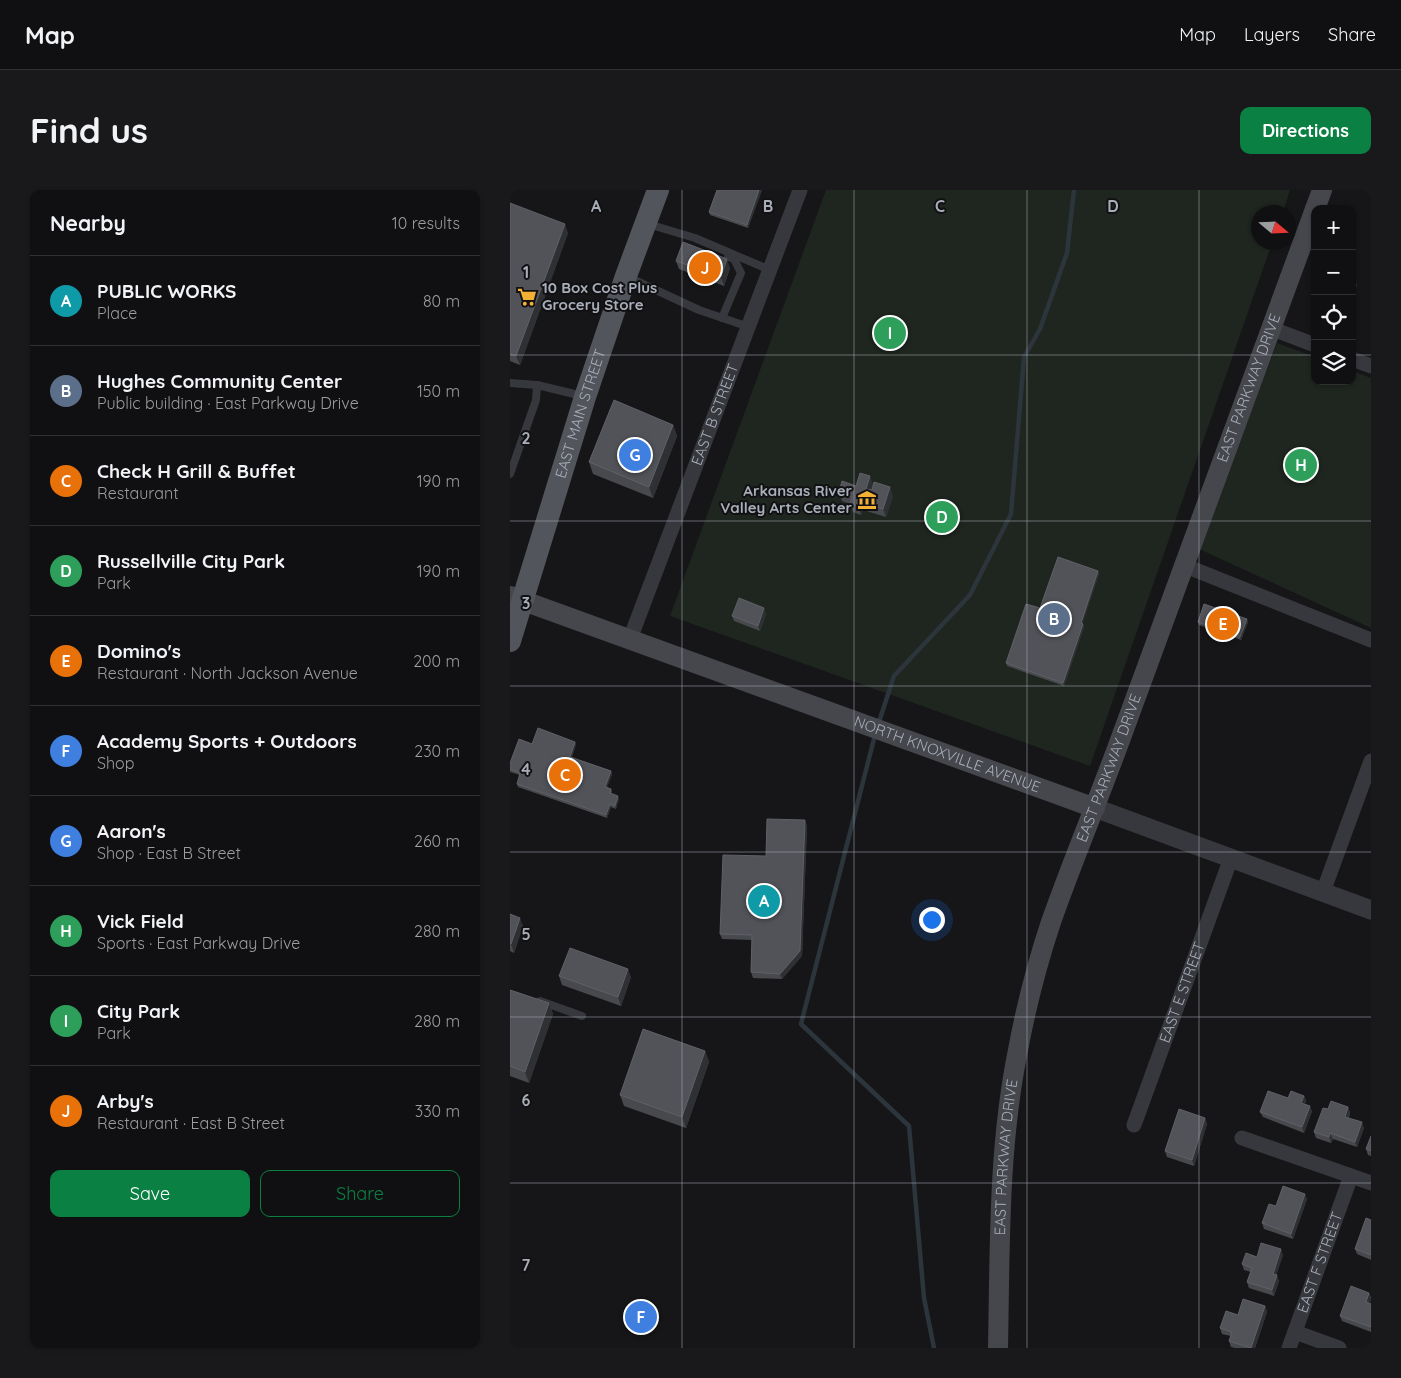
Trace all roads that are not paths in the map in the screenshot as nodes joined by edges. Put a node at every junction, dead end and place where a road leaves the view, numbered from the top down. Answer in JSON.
{"nodes":[{"id":1,"x":658,"y":190,"type":"edge"},
{"id":2,"x":800,"y":190,"type":"edge"},
{"id":3,"x":1322,"y":190,"type":"edge"},
{"id":4,"x":1316,"y":205,"type":"edge"},
{"id":5,"x":1311,"y":220,"type":"edge"},
{"id":6,"x":645,"y":224,"type":"junction"},
{"id":7,"x":690,"y":237,"type":"junction"},
{"id":8,"x":770,"y":270,"type":"junction"},
{"id":9,"x":626,"y":276,"type":"junction"},
{"id":10,"x":722,"y":318,"type":"junction"},
{"id":11,"x":749,"y":327,"type":"junction"},
{"id":12,"x":1270,"y":328,"type":"junction"},
{"id":13,"x":1311,"y":343,"type":"edge"},
{"id":14,"x":1356,"y":360,"type":"edge"},
{"id":15,"x":1371,"y":366,"type":"edge"},
{"id":16,"x":510,"y":383,"type":"edge"},
{"id":17,"x":538,"y":385,"type":"junction"},
{"id":18,"x":585,"y":397,"type":"junction"},
{"id":19,"x":510,"y":474,"type":"edge"},
{"id":20,"x":1183,"y":564,"type":"junction"},
{"id":21,"x":517,"y":599,"type":"edge"},
{"id":22,"x":630,"y":639,"type":"junction"},
{"id":23,"x":1371,"y":640,"type":"edge"},
{"id":24,"x":510,"y":641,"type":"edge"},
{"id":25,"x":1371,"y":761,"type":"edge"},
{"id":26,"x":1096,"y":808,"type":"junction"},
{"id":27,"x":1231,"y":858,"type":"junction"},
{"id":28,"x":1323,"y":892,"type":"junction"},
{"id":29,"x":1371,"y":910,"type":"edge"},
{"id":30,"x":528,"y":997,"type":"edge"},
{"id":31,"x":582,"y":1016,"type":"dead end"},
{"id":32,"x":1134,"y":1125,"type":"dead end"},
{"id":33,"x":1242,"y":1138,"type":"dead end"},
{"id":34,"x":1351,"y":1176,"type":"junction"},
{"id":35,"x":1371,"y":1183,"type":"edge"},
{"id":36,"x":1295,"y":1332,"type":"junction"},
{"id":37,"x":998,"y":1348,"type":"edge"},
{"id":38,"x":1289,"y":1348,"type":"edge"},
{"id":39,"x":1339,"y":1348,"type":"edge"}],
"edges":[{"from":1,"to":6,"type":"main road","name":"EAST MAIN STREET"},
{"from":2,"to":8,"type":"street","name":"EAST B STREET"},
{"from":3,"to":4,"type":"main road","name":"EAST PARKWAY DRIVE"},
{"from":5,"to":12,"type":"main road","name":"EAST PARKWAY DRIVE"},
{"from":6,"to":7,"type":"lane"},
{"from":6,"to":9,"type":"main road","name":"EAST MAIN STREET"},
{"from":7,"to":8,"type":"lane"},
{"from":7,"to":10,"type":"lane"},
{"from":8,"to":11,"type":"street","name":"EAST B STREET"},
{"from":9,"to":10,"type":"lane"},
{"from":9,"to":18,"type":"main road","name":"EAST MAIN STREET"},
{"from":10,"to":11,"type":"lane"},
{"from":11,"to":22,"type":"street","name":"EAST B STREET"},
{"from":12,"to":13,"type":"street"},
{"from":12,"to":20,"type":"main road","name":"EAST PARKWAY DRIVE"},
{"from":14,"to":15,"type":"street"},
{"from":16,"to":17,"type":"lane"},
{"from":17,"to":18,"type":"lane"},
{"from":17,"to":19,"type":"lane"},
{"from":18,"to":21,"type":"main road","name":"EAST MAIN STREET"},
{"from":20,"to":23,"type":"street"},
{"from":20,"to":26,"type":"main road","name":"EAST PARKWAY DRIVE"},
{"from":21,"to":22,"type":"main road","name":"NORTH KNOXVILLE AVENUE"},
{"from":21,"to":24,"type":"main road","name":"EAST MAIN STREET"},
{"from":22,"to":26,"type":"main road","name":"NORTH KNOXVILLE AVENUE"},
{"from":25,"to":28,"type":"street"},
{"from":26,"to":27,"type":"street","name":"NORTH KNOXVILLE AVENUE"},
{"from":26,"to":37,"type":"main road","name":"EAST PARKWAY DRIVE"},
{"from":27,"to":28,"type":"street","name":"NORTH KNOXVILLE AVENUE"},
{"from":27,"to":32,"type":"street","name":"EAST E STREET"},
{"from":28,"to":29,"type":"street","name":"NORTH KNOXVILLE AVENUE"},
{"from":30,"to":31,"type":"lane"},
{"from":33,"to":34,"type":"street"},
{"from":34,"to":35,"type":"street"},
{"from":34,"to":36,"type":"street","name":"EAST F STREET"},
{"from":36,"to":38,"type":"street","name":"EAST F STREET"},
{"from":36,"to":39,"type":"street"}]}
